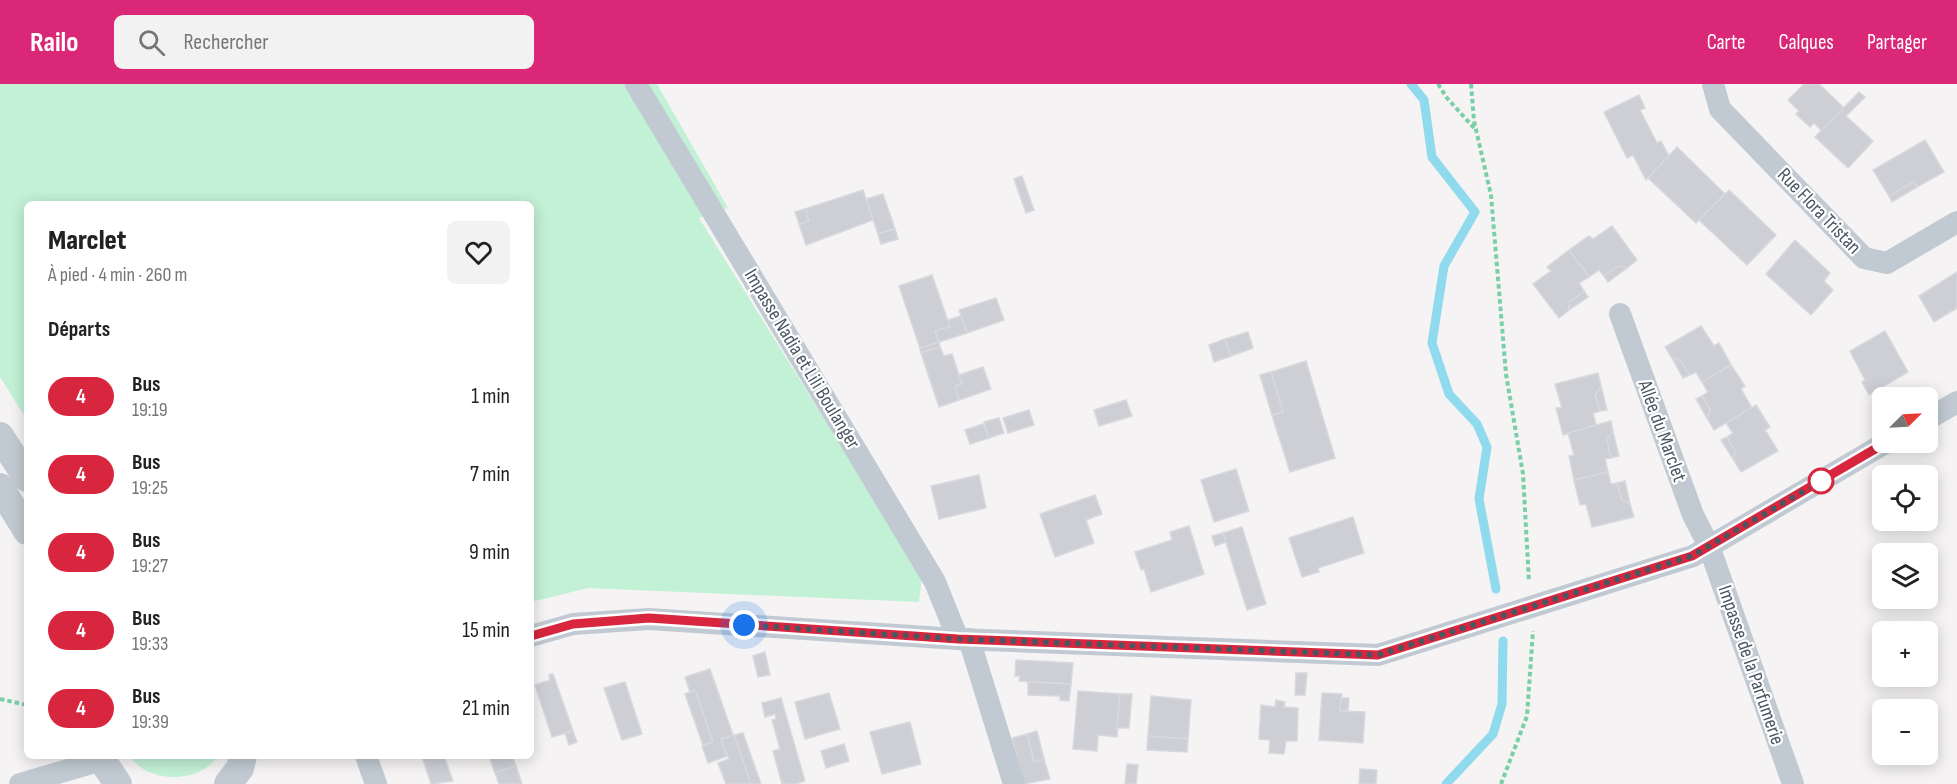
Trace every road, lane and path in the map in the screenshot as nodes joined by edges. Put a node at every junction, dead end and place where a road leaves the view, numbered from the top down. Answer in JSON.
{"nodes":[{"id":1,"x":636,"y":84,"type":"edge"},
{"id":2,"x":1438,"y":84,"type":"edge"},
{"id":3,"x":1472,"y":84,"type":"edge"},
{"id":4,"x":1713,"y":84,"type":"edge"},
{"id":5,"x":1476,"y":130,"type":"junction"},
{"id":6,"x":1957,"y":222,"type":"edge"},
{"id":7,"x":1620,"y":314,"type":"dead end"},
{"id":8,"x":1957,"y":402,"type":"edge"},
{"id":9,"x":1938,"y":413,"type":"edge"},
{"id":10,"x":0,"y":436,"type":"edge"},
{"id":11,"x":1872,"y":451,"type":"edge"},
{"id":12,"x":24,"y":473,"type":"edge"},
{"id":13,"x":0,"y":487,"type":"edge"},
{"id":14,"x":24,"y":526,"type":"edge"},
{"id":15,"x":1709,"y":546,"type":"junction"},
{"id":16,"x":1531,"y":607,"type":"junction"},
{"id":17,"x":534,"y":635,"type":"edge"},
{"id":18,"x":964,"y":639,"type":"junction"},
{"id":19,"x":0,"y":699,"type":"edge"},
{"id":20,"x":24,"y":704,"type":"edge"},
{"id":21,"x":99,"y":759,"type":"edge"},
{"id":22,"x":103,"y":759,"type":"edge"},
{"id":23,"x":367,"y":759,"type":"edge"},
{"id":24,"x":20,"y":784,"type":"edge"},
{"id":25,"x":118,"y":784,"type":"edge"},
{"id":26,"x":376,"y":784,"type":"edge"},
{"id":27,"x":1014,"y":784,"type":"edge"},
{"id":28,"x":1501,"y":784,"type":"edge"},
{"id":29,"x":1793,"y":784,"type":"edge"}],
"edges":[{"from":1,"to":18,"type":"street","name":"Impasse Nadia et Lili Boulanger"},
{"from":2,"to":5,"type":"path"},
{"from":3,"to":5,"type":"path"},
{"from":4,"to":6,"type":"street","name":"Rue Flora Tristan"},
{"from":5,"to":16,"type":"path"},
{"from":7,"to":15,"type":"street","name":"Allée du Marclet"},
{"from":8,"to":9,"type":"street"},
{"from":10,"to":12,"type":"street"},
{"from":11,"to":15,"type":"street"},
{"from":13,"to":14,"type":"street"},
{"from":15,"to":16,"type":"street"},
{"from":15,"to":29,"type":"street","name":"Impasse de la Parfumerie"},
{"from":16,"to":18,"type":"street"},
{"from":16,"to":28,"type":"path"},
{"from":17,"to":18,"type":"street"},
{"from":18,"to":27,"type":"street","name":"Impasse Nadia et Lili Boulanger"},
{"from":19,"to":20,"type":"path"},
{"from":21,"to":24,"type":"street"},
{"from":22,"to":25,"type":"street"},
{"from":23,"to":26,"type":"street"}]}
